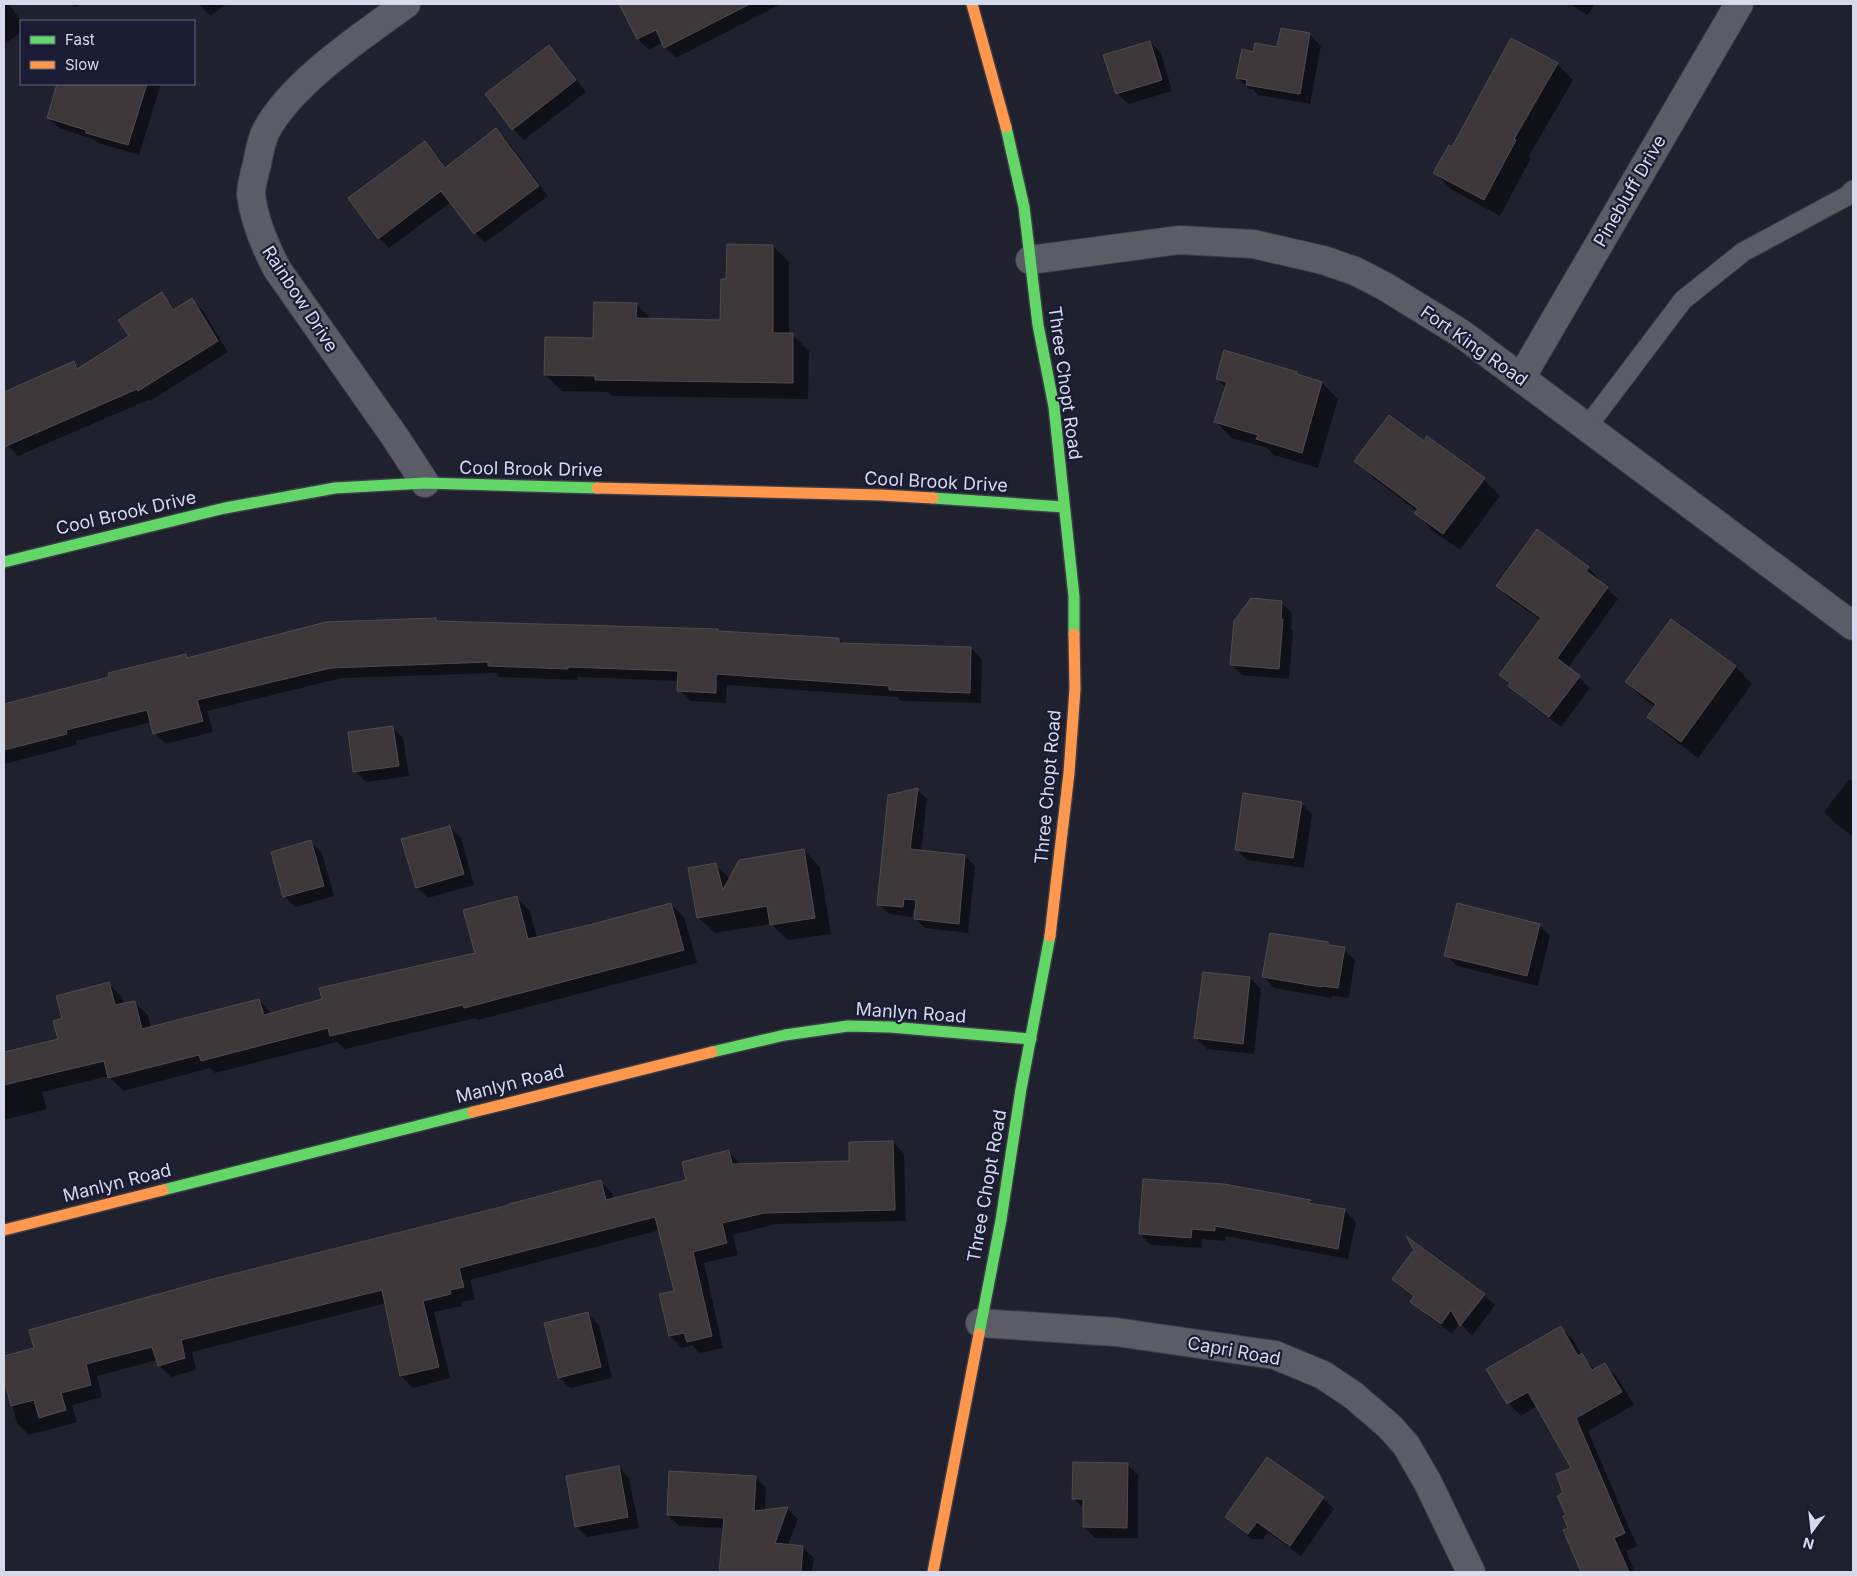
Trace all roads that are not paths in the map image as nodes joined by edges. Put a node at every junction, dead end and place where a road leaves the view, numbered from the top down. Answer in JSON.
{"nodes":[{"id":1,"x":406,"y":4,"type":"edge"},
{"id":2,"x":972,"y":4,"type":"edge"},
{"id":3,"x":1739,"y":4,"type":"edge"},
{"id":4,"x":1851,"y":196,"type":"edge"},
{"id":5,"x":1030,"y":260,"type":"junction"},
{"id":6,"x":1521,"y":378,"type":"junction"},
{"id":7,"x":1587,"y":427,"type":"junction"},
{"id":8,"x":425,"y":483,"type":"junction"},
{"id":9,"x":1064,"y":507,"type":"junction"},
{"id":10,"x":4,"y":562,"type":"edge"},
{"id":11,"x":1853,"y":624,"type":"edge"},
{"id":12,"x":1031,"y":1039,"type":"junction"},
{"id":13,"x":4,"y":1230,"type":"edge"},
{"id":14,"x":980,"y":1324,"type":"junction"},
{"id":15,"x":933,"y":1572,"type":"edge"},
{"id":16,"x":1471,"y":1572,"type":"edge"}],
"edges":[{"from":1,"to":8,"type":"street","name":"Rainbow Drive"},
{"from":2,"to":5,"type":"street","name":"Three Chopt Road"},
{"from":3,"to":6,"type":"street","name":"Pinebluff Drive"},
{"from":4,"to":7,"type":"lane"},
{"from":5,"to":6,"type":"street","name":"Fort King Road"},
{"from":5,"to":9,"type":"street","name":"Three Chopt Road"},
{"from":6,"to":7,"type":"street","name":"Fort King Road"},
{"from":7,"to":11,"type":"street","name":"Fort King Road"},
{"from":8,"to":9,"type":"street","name":"Cool Brook Drive"},
{"from":8,"to":10,"type":"street","name":"Cool Brook Drive"},
{"from":9,"to":12,"type":"street","name":"Three Chopt Road"},
{"from":12,"to":13,"type":"street","name":"Manlyn Road"},
{"from":12,"to":14,"type":"street","name":"Three Chopt Road"},
{"from":14,"to":15,"type":"street","name":"Three Chopt Road"},
{"from":14,"to":16,"type":"street","name":"Capri Road"}]}
